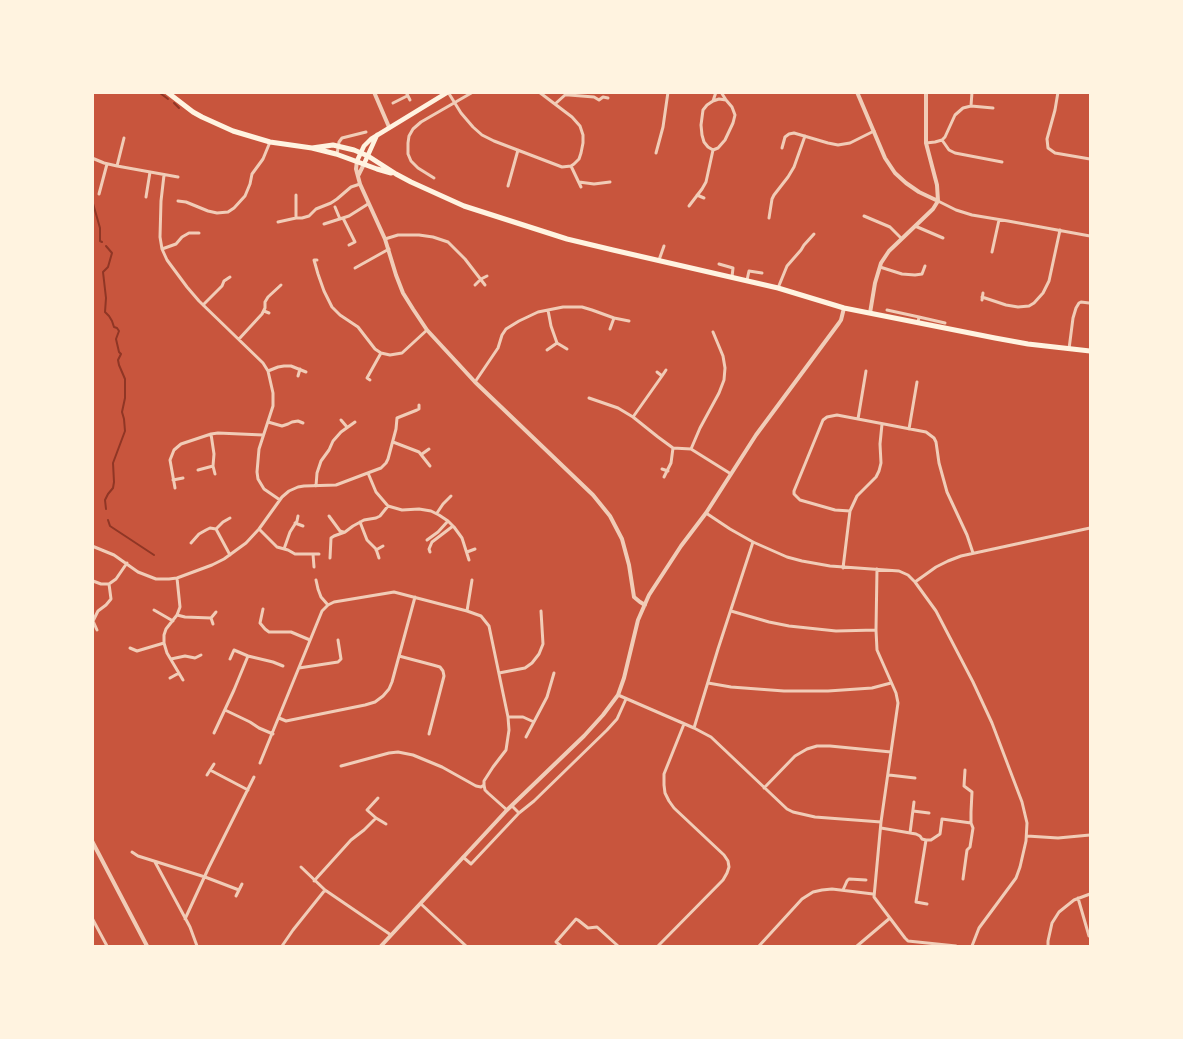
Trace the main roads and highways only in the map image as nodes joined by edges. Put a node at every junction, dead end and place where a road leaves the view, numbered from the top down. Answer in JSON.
{"nodes":[{"id":1,"x":168,"y":92,"type":"edge"},
{"id":2,"x":448,"y":92,"type":"edge"},
{"id":3,"x":378,"y":135,"type":"junction"},
{"id":4,"x":312,"y":148,"type":"junction"},
{"id":5,"x":361,"y":153,"type":"junction"},
{"id":6,"x":368,"y":156,"type":"junction"},
{"id":7,"x":357,"y":161,"type":"junction"},
{"id":8,"x":364,"y":164,"type":"junction"},
{"id":9,"x":396,"y":174,"type":"junction"},
{"id":10,"x":1090,"y":351,"type":"edge"}],
"edges":[{"from":1,"to":4,"type":"main road"},
{"from":2,"to":3,"type":"main road"},
{"from":3,"to":5,"type":"main road"},
{"from":3,"to":6,"type":"main road"},
{"from":4,"to":5,"type":"main road"},
{"from":4,"to":7,"type":"main road"},
{"from":5,"to":6,"type":"main road"},
{"from":5,"to":7,"type":"main road"},
{"from":6,"to":8,"type":"main road"},
{"from":6,"to":9,"type":"main road"},
{"from":7,"to":8,"type":"main road"},
{"from":8,"to":9,"type":"main road"},
{"from":9,"to":10,"type":"main road"}]}
